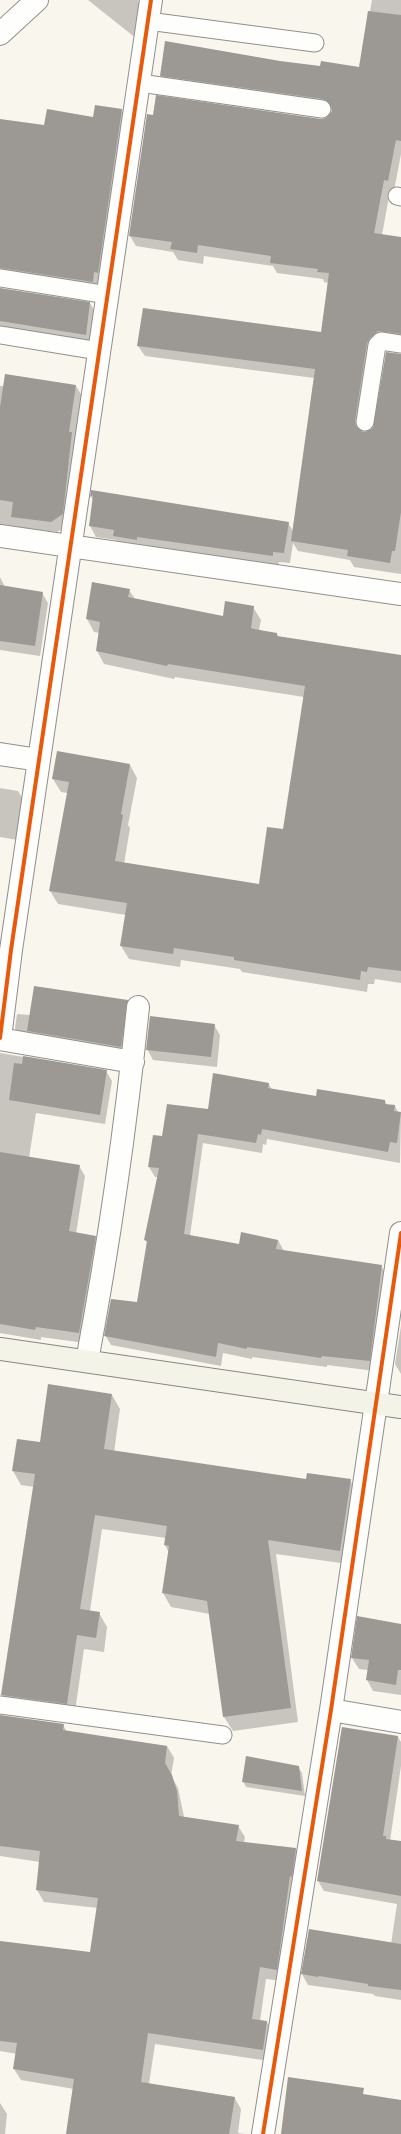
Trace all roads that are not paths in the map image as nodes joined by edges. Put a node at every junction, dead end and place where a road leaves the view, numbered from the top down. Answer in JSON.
{"nodes":[{"id":1,"x":37,"y":0,"type":"edge"},
{"id":2,"x":149,"y":10,"type":"edge"},
{"id":3,"x":0,"y":34,"type":"edge"},
{"id":4,"x":315,"y":43,"type":"dead end"},
{"id":5,"x":140,"y":83,"type":"junction"},
{"id":6,"x":322,"y":109,"type":"dead end"},
{"id":7,"x":0,"y":278,"type":"edge"},
{"id":8,"x":108,"y":295,"type":"junction"},
{"id":9,"x":0,"y":335,"type":"edge"},
{"id":10,"x":401,"y":344,"type":"edge"},
{"id":11,"x":99,"y":351,"type":"junction"},
{"id":12,"x":365,"y":422,"type":"dead end"},
{"id":13,"x":0,"y":536,"type":"edge"},
{"id":14,"x":72,"y":547,"type":"junction"},
{"id":15,"x":401,"y":594,"type":"edge"},
{"id":16,"x":0,"y":754,"type":"edge"},
{"id":17,"x":39,"y":760,"type":"junction"},
{"id":18,"x":6,"y":949,"type":"edge"},
{"id":19,"x":138,"y":1007,"type":"dead end"},
{"id":20,"x":0,"y":1038,"type":"edge"},
{"id":21,"x":133,"y":1062,"type":"junction"},
{"id":22,"x":401,"y":1233,"type":"edge"},
{"id":23,"x":0,"y":1349,"type":"edge"},
{"id":24,"x":87,"y":1361,"type":"junction"},
{"id":25,"x":376,"y":1403,"type":"junction"},
{"id":26,"x":401,"y":1407,"type":"edge"},
{"id":27,"x":0,"y":1705,"type":"edge"},
{"id":28,"x":331,"y":1710,"type":"junction"},
{"id":29,"x":401,"y":1722,"type":"edge"},
{"id":30,"x":223,"y":1735,"type":"dead end"},
{"id":31,"x":263,"y":2134,"type":"edge"}],
"edges":[{"from":1,"to":3,"type":"street"},
{"from":2,"to":4,"type":"lane"},
{"from":2,"to":5,"type":"street"},
{"from":5,"to":6,"type":"lane"},
{"from":5,"to":8,"type":"street"},
{"from":7,"to":8,"type":"lane"},
{"from":8,"to":11,"type":"street"},
{"from":9,"to":11,"type":"lane"},
{"from":10,"to":12,"type":"lane"},
{"from":11,"to":14,"type":"street"},
{"from":13,"to":14,"type":"street"},
{"from":14,"to":15,"type":"street"},
{"from":14,"to":17,"type":"street"},
{"from":16,"to":17,"type":"street"},
{"from":17,"to":18,"type":"street"},
{"from":18,"to":20,"type":"street"},
{"from":19,"to":21,"type":"street"},
{"from":20,"to":21,"type":"street"},
{"from":21,"to":24,"type":"street"},
{"from":22,"to":25,"type":"street"},
{"from":23,"to":24,"type":"street"},
{"from":24,"to":25,"type":"street"},
{"from":25,"to":26,"type":"street"},
{"from":25,"to":28,"type":"street"},
{"from":27,"to":30,"type":"lane"},
{"from":28,"to":29,"type":"street"},
{"from":28,"to":31,"type":"street"}]}
